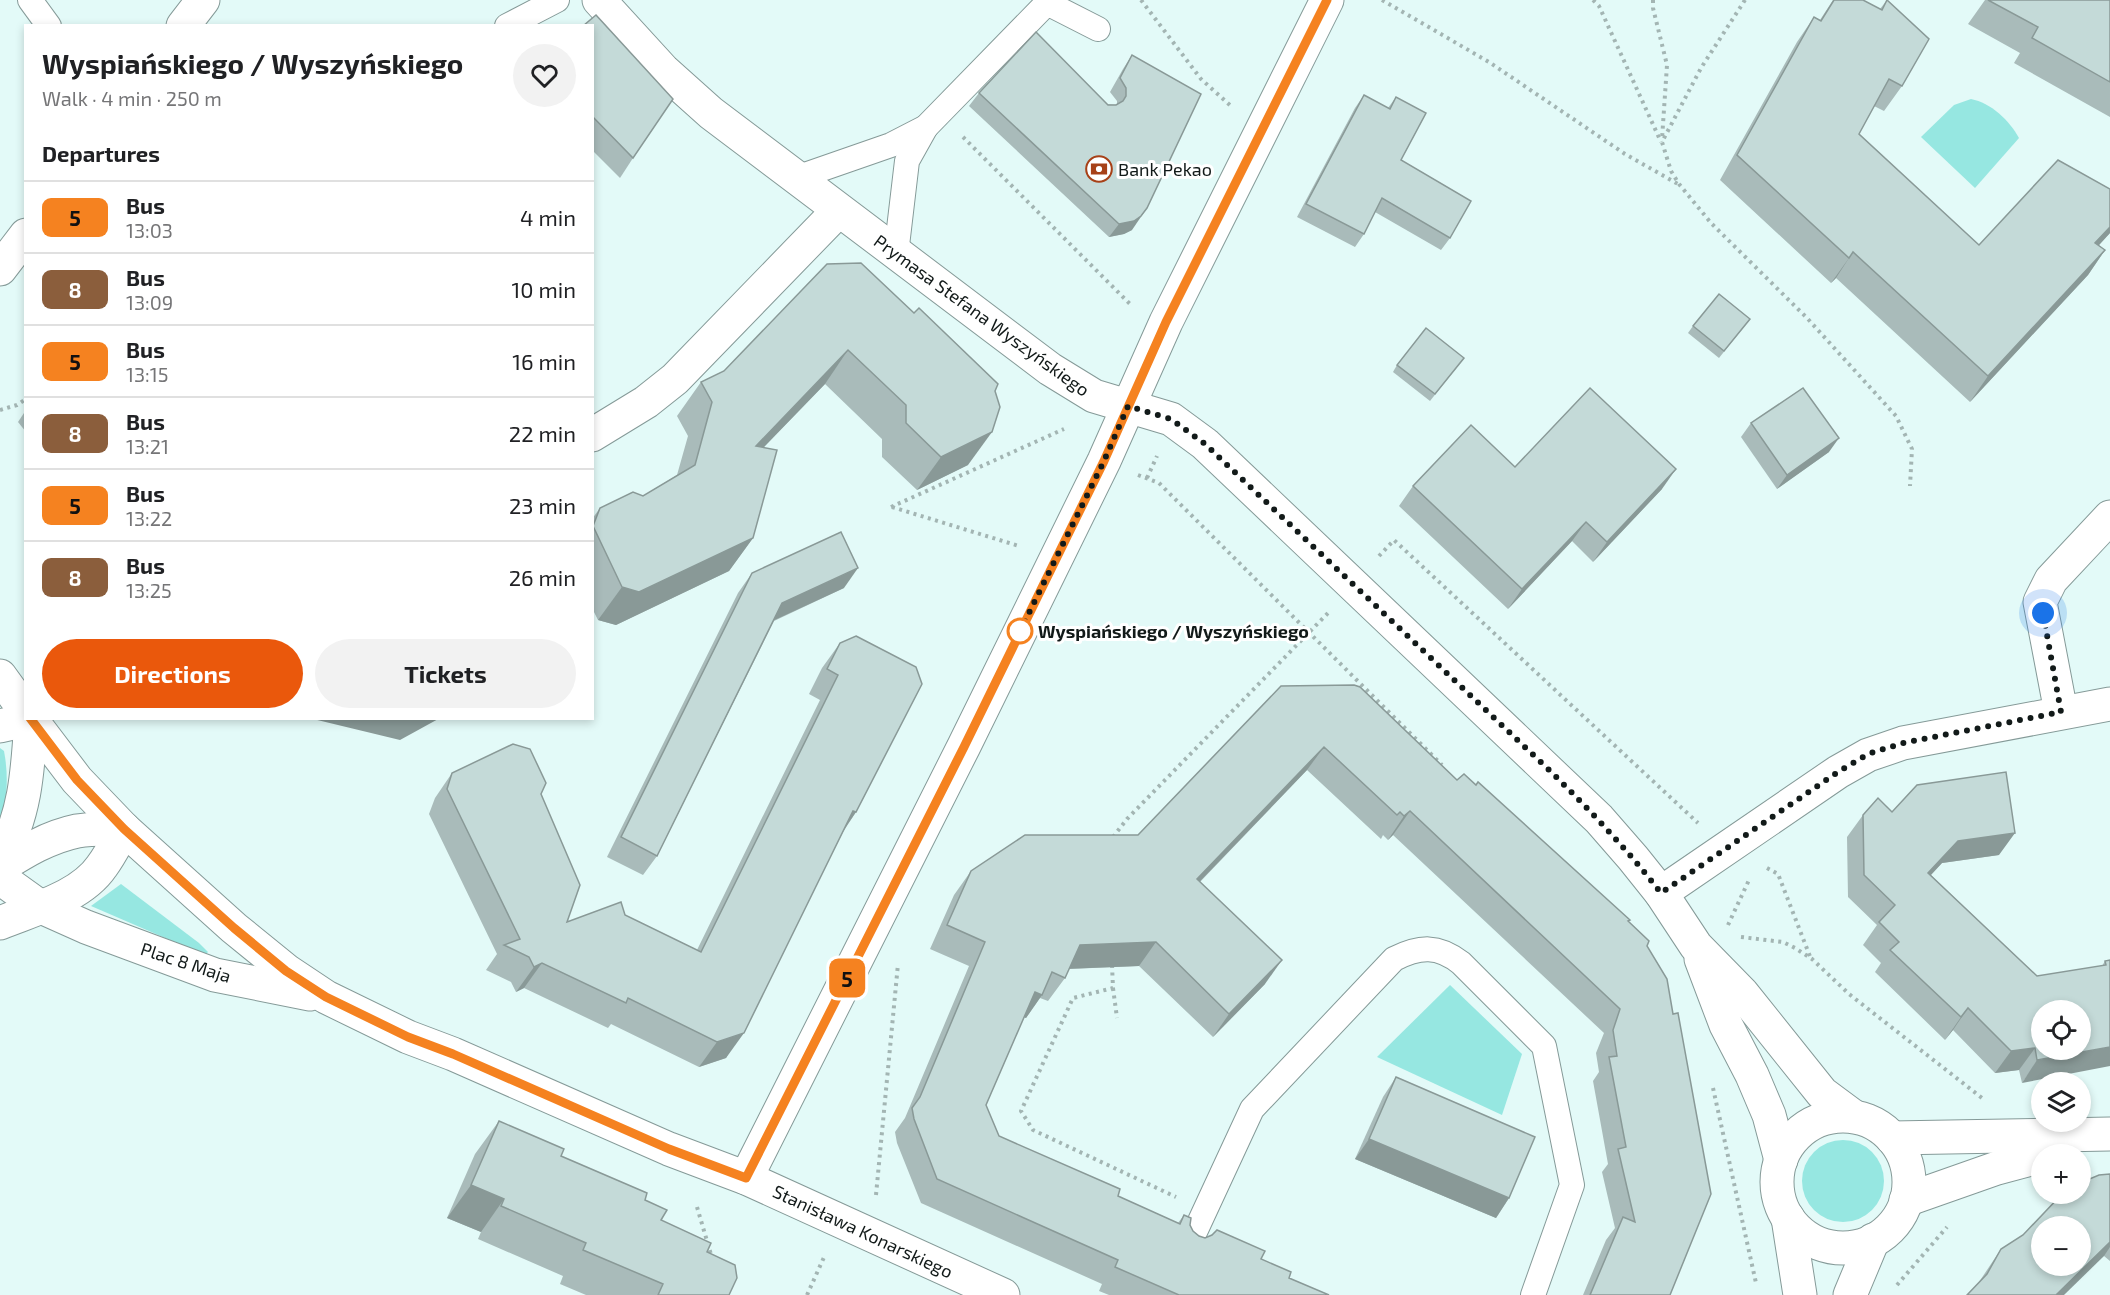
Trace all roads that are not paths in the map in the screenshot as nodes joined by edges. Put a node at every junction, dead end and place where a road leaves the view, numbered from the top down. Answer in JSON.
{"nodes":[{"id":1,"x":30,"y":0,"type":"edge"},
{"id":2,"x":203,"y":0,"type":"edge"},
{"id":3,"x":556,"y":0,"type":"edge"},
{"id":4,"x":599,"y":0,"type":"edge"},
{"id":5,"x":1327,"y":0,"type":"edge"},
{"id":6,"x":48,"y":24,"type":"edge"},
{"id":7,"x":185,"y":24,"type":"edge"},
{"id":8,"x":511,"y":24,"type":"edge"},
{"id":9,"x":1098,"y":29,"type":"dead end"},
{"id":10,"x":933,"y":120,"type":"junction"},
{"id":11,"x":796,"y":178,"type":"junction"},
{"id":12,"x":838,"y":211,"type":"junction"},
{"id":13,"x":24,"y":238,"type":"edge"},
{"id":14,"x":896,"y":254,"type":"junction"},
{"id":15,"x":0,"y":269,"type":"edge"},
{"id":16,"x":1128,"y":406,"type":"junction"},
{"id":17,"x":594,"y":434,"type":"edge"},
{"id":18,"x":2110,"y":517,"type":"edge"},
{"id":19,"x":0,"y":676,"type":"edge"},
{"id":20,"x":2110,"y":704,"type":"edge"},
{"id":21,"x":24,"y":709,"type":"edge"},
{"id":22,"x":2061,"y":712,"type":"junction"},
{"id":23,"x":27,"y":720,"type":"edge"},
{"id":24,"x":31,"y":720,"type":"edge"},
{"id":25,"x":32,"y":720,"type":"edge"},
{"id":26,"x":0,"y":726,"type":"edge"},
{"id":27,"x":124,"y":829,"type":"junction"},
{"id":28,"x":0,"y":858,"type":"edge"},
{"id":29,"x":0,"y":867,"type":"edge"},
{"id":30,"x":0,"y":878,"type":"edge"},
{"id":31,"x":1661,"y":893,"type":"junction"},
{"id":32,"x":39,"y":906,"type":"junction"},
{"id":33,"x":0,"y":922,"type":"edge"},
{"id":34,"x":1709,"y":940,"type":"junction"},
{"id":35,"x":326,"y":997,"type":"junction"},
{"id":36,"x":1853,"y":1116,"type":"junction"},
{"id":37,"x":2110,"y":1136,"type":"edge"},
{"id":38,"x":1892,"y":1138,"type":"junction"},
{"id":39,"x":2082,"y":1144,"type":"edge"},
{"id":40,"x":2031,"y":1158,"type":"edge"},
{"id":41,"x":1780,"y":1160,"type":"junction"},
{"id":42,"x":746,"y":1178,"type":"junction"},
{"id":43,"x":1906,"y":1200,"type":"junction"},
{"id":44,"x":1788,"y":1218,"type":"junction"},
{"id":45,"x":1873,"y":1240,"type":"junction"},
{"id":46,"x":1188,"y":1247,"type":"edge"},
{"id":47,"x":969,"y":1288,"type":"edge"},
{"id":48,"x":1003,"y":1295,"type":"edge"},
{"id":49,"x":1533,"y":1295,"type":"edge"},
{"id":50,"x":1800,"y":1295,"type":"edge"},
{"id":51,"x":1850,"y":1295,"type":"edge"}],
"edges":[{"from":1,"to":6,"type":"lane"},
{"from":2,"to":7,"type":"street"},
{"from":3,"to":8,"type":"lane"},
{"from":4,"to":11,"type":"street","name":"Prymasa Stefana Wyszyńskiego"},
{"from":5,"to":16,"type":"street"},
{"from":9,"to":10,"type":"lane"},
{"from":10,"to":11,"type":"lane"},
{"from":10,"to":14,"type":"lane"},
{"from":11,"to":12,"type":"street","name":"Prymasa Stefana Wyszyńskiego"},
{"from":12,"to":14,"type":"street","name":"Prymasa Stefana Wyszyńskiego"},
{"from":12,"to":17,"type":"street"},
{"from":13,"to":15,"type":"street"},
{"from":14,"to":16,"type":"street","name":"Prymasa Stefana Wyszyńskiego"},
{"from":16,"to":31,"type":"street","name":"Prymasa Stefana Wyszyńskiego"},
{"from":16,"to":42,"type":"street"},
{"from":18,"to":22,"type":"street"},
{"from":19,"to":21,"type":"street"},
{"from":20,"to":22,"type":"street"},
{"from":22,"to":31,"type":"street"},
{"from":23,"to":26,"type":"street"},
{"from":24,"to":28,"type":"street"},
{"from":25,"to":27,"type":"street"},
{"from":27,"to":29,"type":"street"},
{"from":27,"to":32,"type":"street"},
{"from":27,"to":35,"type":"street"},
{"from":30,"to":32,"type":"street","name":"Plac 8 Maja"},
{"from":31,"to":34,"type":"street","name":"Prymasa Stefana Wyszyńskiego"},
{"from":32,"to":33,"type":"street"},
{"from":32,"to":35,"type":"street","name":"Plac 8 Maja"},
{"from":34,"to":36,"type":"street","name":"Prymasa Stefana Wyszyńskiego"},
{"from":34,"to":41,"type":"street","name":"Prymasa Stefana Wyszyńskiego"},
{"from":35,"to":42,"type":"street","name":"Stanisława Konarskiego"},
{"from":36,"to":38,"type":"street"},
{"from":36,"to":41,"type":"street"},
{"from":37,"to":38,"type":"street"},
{"from":37,"to":39,"type":"street"},
{"from":38,"to":43,"type":"street"},
{"from":40,"to":43,"type":"street"},
{"from":41,"to":44,"type":"street"},
{"from":42,"to":47,"type":"street","name":"Stanisława Konarskiego"},
{"from":43,"to":45,"type":"street"},
{"from":44,"to":45,"type":"street"},
{"from":44,"to":50,"type":"street"},
{"from":45,"to":51,"type":"street"},
{"from":46,"to":49,"type":"lane"},
{"from":47,"to":48,"type":"street","name":"Stanisława Konarskiego"}]}
